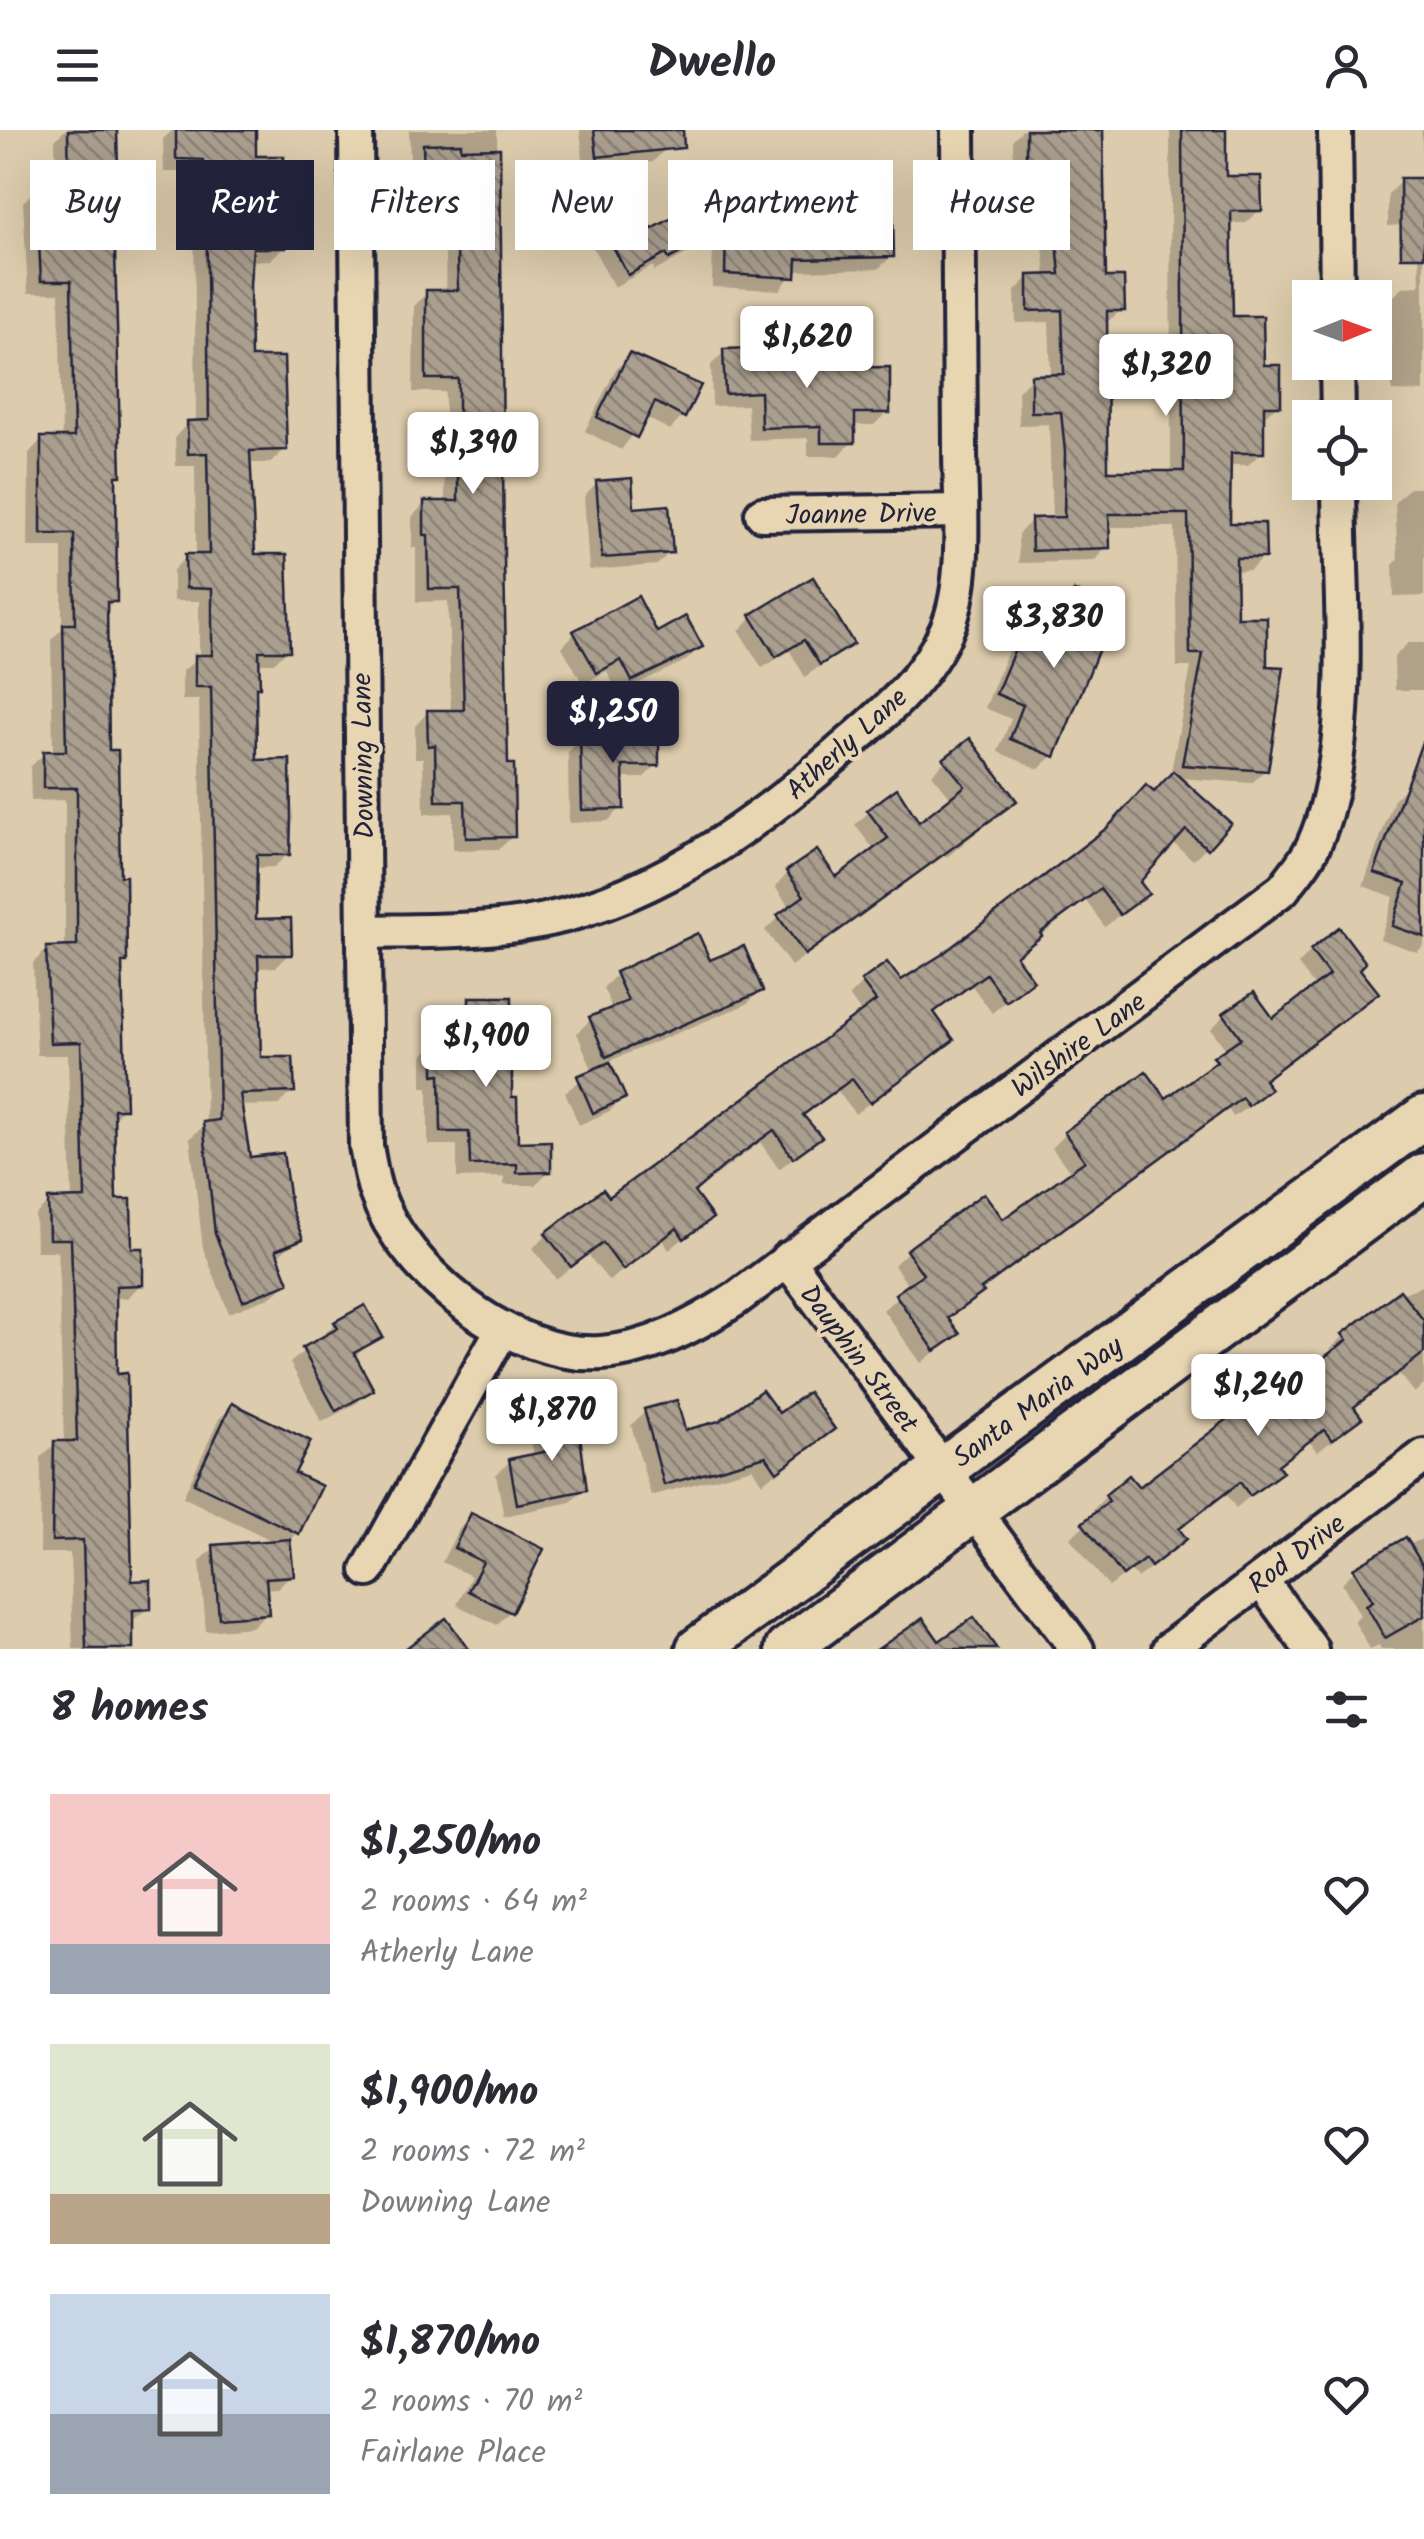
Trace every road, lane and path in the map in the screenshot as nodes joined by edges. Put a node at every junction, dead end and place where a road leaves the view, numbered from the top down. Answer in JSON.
{"nodes":[{"id":1,"x":356,"y":130,"type":"edge"},
{"id":2,"x":958,"y":130,"type":"edge"},
{"id":3,"x":1335,"y":130,"type":"edge"},
{"id":4,"x":1337,"y":280,"type":"edge"},
{"id":5,"x":1338,"y":500,"type":"edge"},
{"id":6,"x":960,"y":511,"type":"junction"},
{"id":7,"x":762,"y":514,"type":"dead end"},
{"id":8,"x":364,"y":932,"type":"junction"},
{"id":9,"x":1424,"y":1117,"type":"edge"},
{"id":10,"x":1424,"y":1175,"type":"edge"},
{"id":11,"x":787,"y":1259,"type":"junction"},
{"id":12,"x":502,"y":1330,"type":"junction"},
{"id":13,"x":1424,"y":1456,"type":"edge"},
{"id":14,"x":943,"y":1469,"type":"junction"},
{"id":15,"x":974,"y":1511,"type":"junction"},
{"id":16,"x":368,"y":1570,"type":"dead end"},
{"id":17,"x":1261,"y":1580,"type":"junction"},
{"id":18,"x":698,"y":1649,"type":"edge"},
{"id":19,"x":787,"y":1649,"type":"edge"},
{"id":20,"x":1077,"y":1649,"type":"edge"},
{"id":21,"x":1168,"y":1649,"type":"edge"},
{"id":22,"x":1311,"y":1649,"type":"edge"}],
"edges":[{"from":1,"to":8,"type":"street","name":"Downing Lane"},
{"from":2,"to":6,"type":"street","name":"Atherly Lane"},
{"from":3,"to":4,"type":"street"},
{"from":5,"to":11,"type":"street","name":"Wilshire Lane"},
{"from":6,"to":7,"type":"street","name":"Joanne Drive"},
{"from":6,"to":8,"type":"street","name":"Atherly Lane"},
{"from":8,"to":12,"type":"street","name":"Downing Lane"},
{"from":9,"to":14,"type":"main road","name":"Santa Maria Way"},
{"from":10,"to":15,"type":"main road","name":"Santa Maria Way"},
{"from":11,"to":12,"type":"street","name":"Wilshire Lane"},
{"from":11,"to":14,"type":"street","name":"Dauphin Street"},
{"from":12,"to":16,"type":"street"},
{"from":13,"to":17,"type":"street","name":"Rod Drive"},
{"from":14,"to":15,"type":"street","name":"Dauphin Street"},
{"from":14,"to":18,"type":"main road","name":"Santa Maria Way"},
{"from":15,"to":19,"type":"main road","name":"Santa Maria Way"},
{"from":15,"to":20,"type":"street","name":"Dauphin Street"},
{"from":17,"to":21,"type":"street","name":"Rod Drive"},
{"from":17,"to":22,"type":"street"}]}
